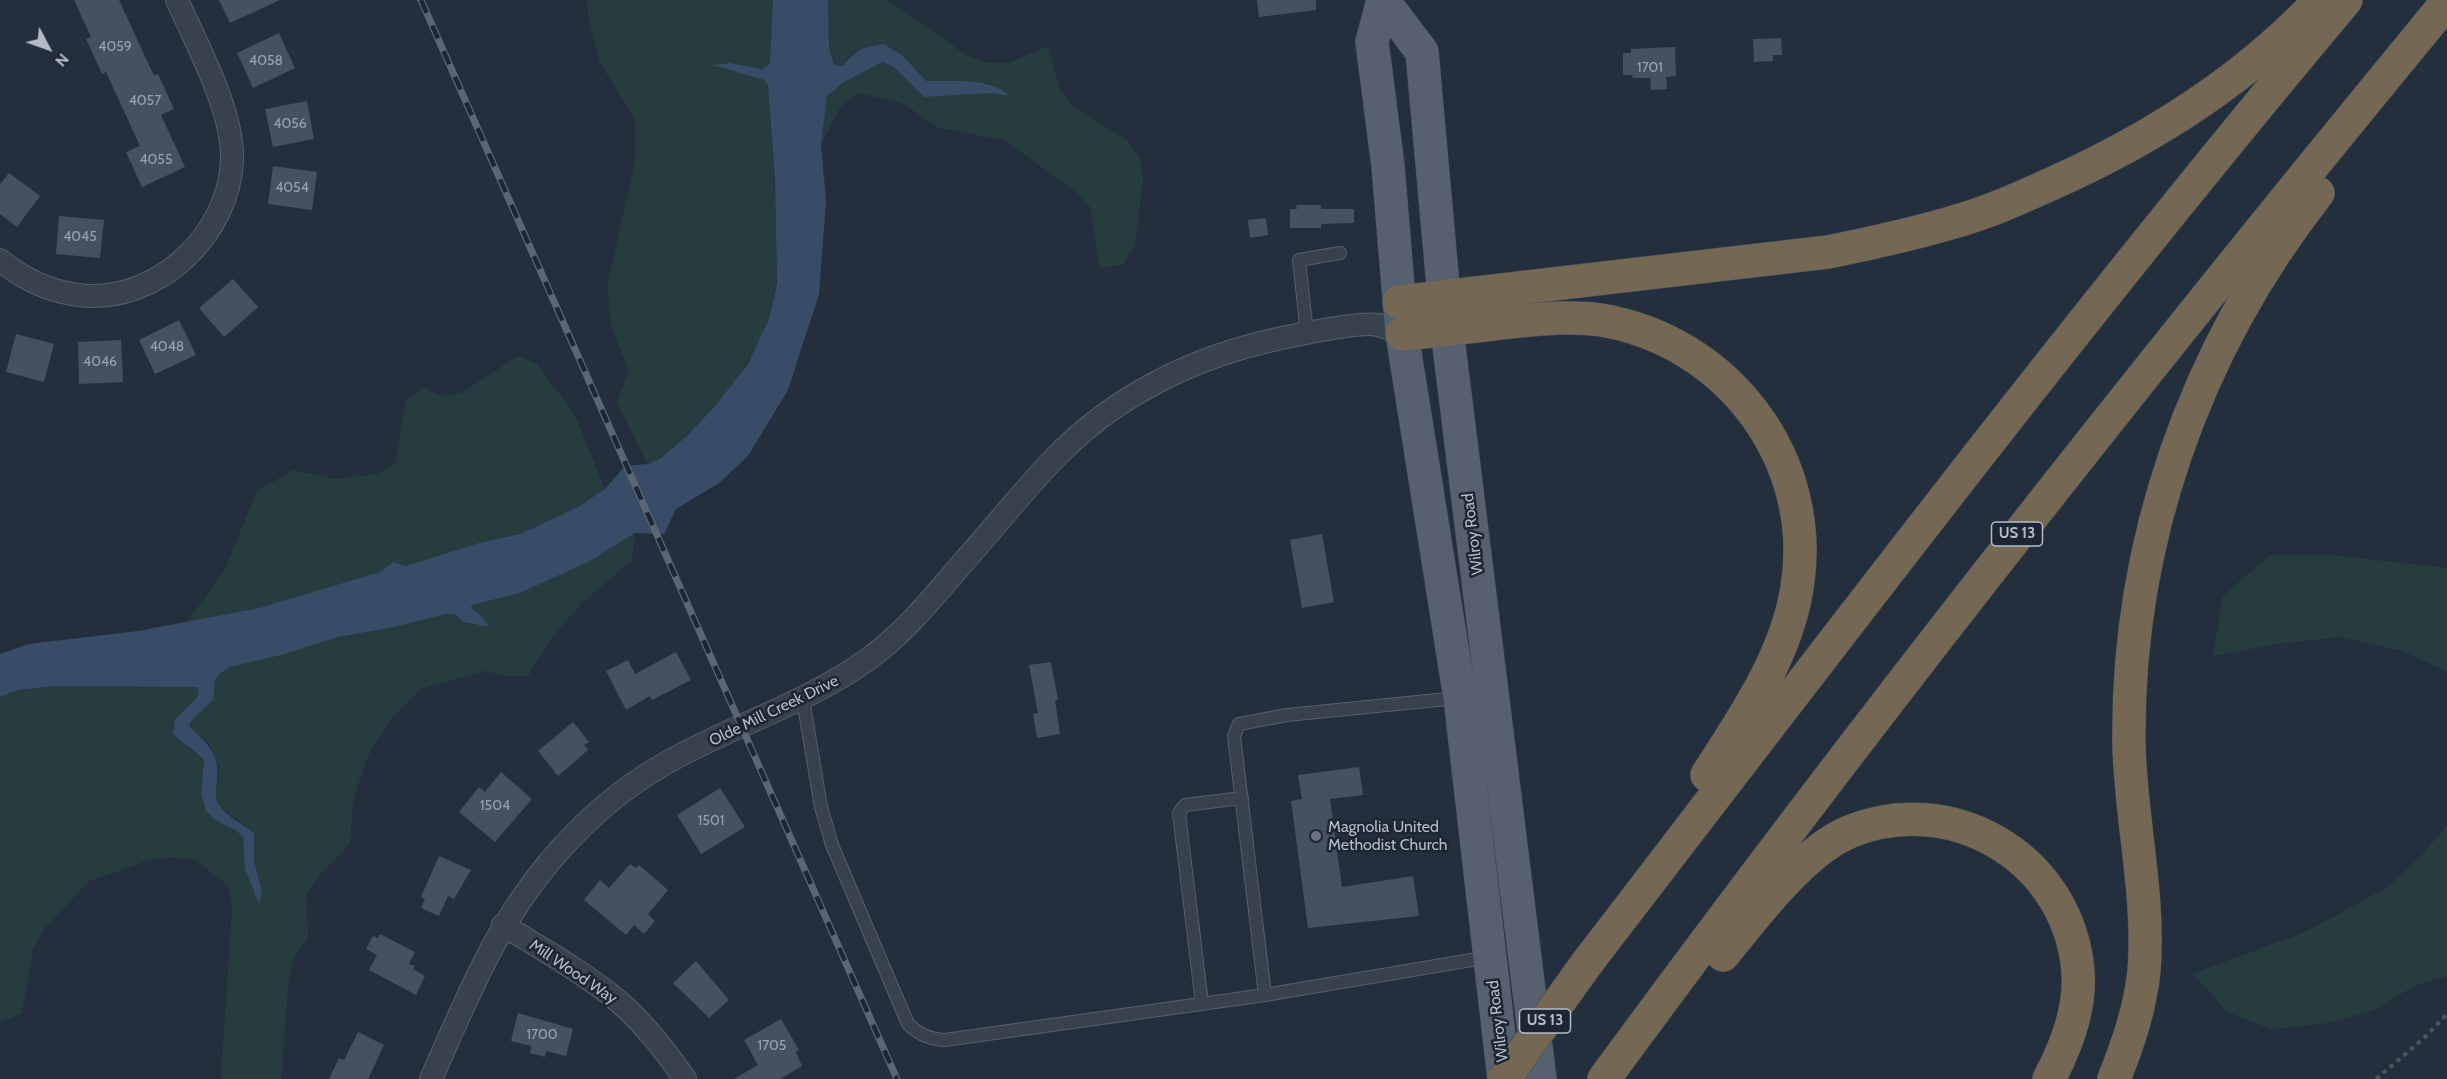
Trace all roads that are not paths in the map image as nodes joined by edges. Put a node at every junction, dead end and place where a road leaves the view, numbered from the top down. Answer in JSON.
{"nodes":[{"id":1,"x":177,"y":0,"type":"edge"},
{"id":2,"x":1383,"y":0,"type":"edge"},
{"id":3,"x":2320,"y":0,"type":"edge"},
{"id":4,"x":2346,"y":0,"type":"edge"},
{"id":5,"x":2447,"y":2,"type":"edge"},
{"id":6,"x":2447,"y":30,"type":"edge"},
{"id":7,"x":1340,"y":253,"type":"dead end"},
{"id":8,"x":0,"y":260,"type":"edge"},
{"id":9,"x":1444,"y":298,"type":"junction"},
{"id":10,"x":1392,"y":320,"type":"junction"},
{"id":11,"x":1447,"y":330,"type":"junction"},
{"id":12,"x":1307,"y":333,"type":"junction"},
{"id":13,"x":1460,"y":698,"type":"junction"},
{"id":14,"x":803,"y":699,"type":"junction"},
{"id":15,"x":1242,"y":798,"type":"junction"},
{"id":16,"x":503,"y":925,"type":"junction"},
{"id":17,"x":1490,"y":957,"type":"junction"},
{"id":18,"x":1587,"y":963,"type":"junction"},
{"id":19,"x":1265,"y":995,"type":"junction"},
{"id":20,"x":1202,"y":1004,"type":"junction"},
{"id":21,"x":431,"y":1079,"type":"edge"},
{"id":22,"x":685,"y":1079,"type":"edge"},
{"id":23,"x":1504,"y":1079,"type":"edge"},
{"id":24,"x":1540,"y":1079,"type":"edge"},
{"id":25,"x":1606,"y":1079,"type":"edge"},
{"id":26,"x":2049,"y":1079,"type":"edge"},
{"id":27,"x":2114,"y":1079,"type":"edge"}],
"edges":[{"from":1,"to":8,"type":"street"},
{"from":2,"to":9,"type":"main road","name":"Wilroy Road"},
{"from":2,"to":10,"type":"main road","name":"Wilroy Road"},
{"from":3,"to":9,"type":"highway"},
{"from":4,"to":18,"type":"highway","number":"US 13"},
{"from":5,"to":25,"type":"highway","number":"US 13"},
{"from":6,"to":27,"type":"highway"},
{"from":7,"to":12,"type":"lane"},
{"from":9,"to":10,"type":"highway"},
{"from":9,"to":11,"type":"main road","name":"Wilroy Road"},
{"from":10,"to":11,"type":"highway"},
{"from":10,"to":12,"type":"street","name":"Olde Mill Creek Drive"},
{"from":10,"to":13,"type":"main road","name":"Wilroy Road"},
{"from":11,"to":18,"type":"highway"},
{"from":11,"to":24,"type":"main road","name":"Wilroy Road"},
{"from":12,"to":14,"type":"street","name":"Olde Mill Creek Drive"},
{"from":13,"to":15,"type":"lane"},
{"from":13,"to":17,"type":"main road","name":"Wilroy Road"},
{"from":14,"to":16,"type":"street","name":"Olde Mill Creek Drive"},
{"from":14,"to":20,"type":"lane"},
{"from":15,"to":19,"type":"lane"},
{"from":15,"to":20,"type":"lane"},
{"from":16,"to":21,"type":"street","name":"Olde Mill Creek Drive"},
{"from":16,"to":22,"type":"street","name":"Mill Wood Way"},
{"from":17,"to":19,"type":"lane"},
{"from":17,"to":23,"type":"main road","name":"Wilroy Road"},
{"from":18,"to":23,"type":"highway","number":"US 13","bridge":true},
{"from":19,"to":20,"type":"lane"},
{"from":25,"to":26,"type":"highway"}]}
